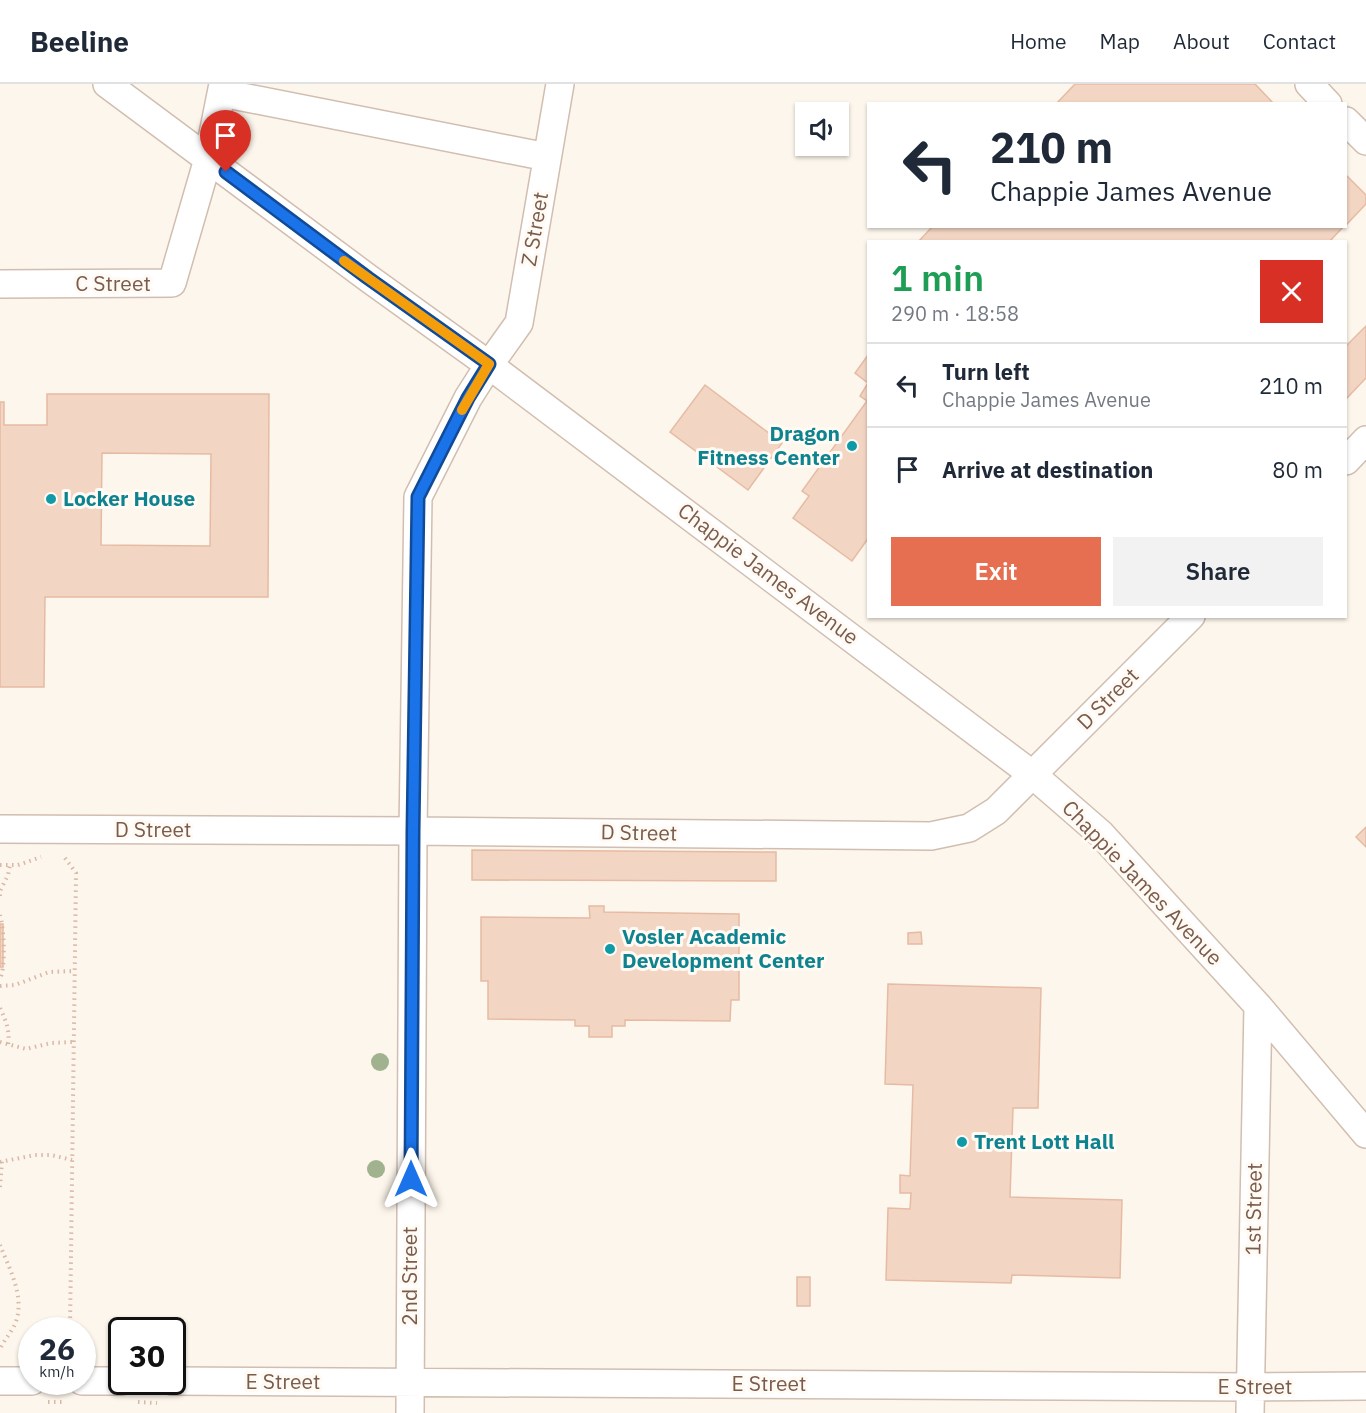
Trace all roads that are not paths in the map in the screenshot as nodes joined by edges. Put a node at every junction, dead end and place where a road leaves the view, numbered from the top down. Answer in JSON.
{"nodes":[{"id":1,"x":107,"y":84,"type":"edge"},
{"id":2,"x":560,"y":84,"type":"edge"},
{"id":3,"x":1309,"y":84,"type":"edge"},
{"id":4,"x":223,"y":88,"type":"edge"},
{"id":5,"x":1326,"y":102,"type":"edge"},
{"id":6,"x":1347,"y":122,"type":"edge"},
{"id":7,"x":1366,"y":141,"type":"edge"},
{"id":8,"x":547,"y":157,"type":"junction"},
{"id":9,"x":208,"y":159,"type":"junction"},
{"id":10,"x":0,"y":284,"type":"edge"},
{"id":11,"x":489,"y":364,"type":"junction"},
{"id":12,"x":1366,"y":440,"type":"edge"},
{"id":13,"x":1347,"y":459,"type":"edge"},
{"id":14,"x":1189,"y":618,"type":"edge"},
{"id":15,"x":1034,"y":775,"type":"junction"},
{"id":16,"x":0,"y":829,"type":"edge"},
{"id":17,"x":413,"y":831,"type":"junction"},
{"id":18,"x":1258,"y":1006,"type":"junction"},
{"id":19,"x":1366,"y":1134,"type":"edge"},
{"id":20,"x":0,"y":1380,"type":"edge"},
{"id":21,"x":18,"y":1381,"type":"edge"},
{"id":22,"x":186,"y":1382,"type":"edge"},
{"id":23,"x":410,"y":1383,"type":"junction"},
{"id":24,"x":1366,"y":1386,"type":"edge"},
{"id":25,"x":1250,"y":1400,"type":"edge"},
{"id":26,"x":410,"y":1413,"type":"edge"}],
"edges":[{"from":1,"to":9,"type":"street","name":"Chappie James Avenue"},
{"from":2,"to":8,"type":"street","name":"Z Street"},
{"from":3,"to":5,"type":"street"},
{"from":4,"to":8,"type":"street"},
{"from":4,"to":9,"type":"street","name":"C Street"},
{"from":6,"to":7,"type":"street"},
{"from":8,"to":11,"type":"street","name":"Z Street"},
{"from":9,"to":10,"type":"street","name":"C Street"},
{"from":9,"to":11,"type":"street","name":"Chappie James Avenue"},
{"from":11,"to":15,"type":"street","name":"Chappie James Avenue"},
{"from":11,"to":17,"type":"street","name":"2nd Street"},
{"from":12,"to":13,"type":"street"},
{"from":14,"to":15,"type":"street","name":"D Street"},
{"from":15,"to":17,"type":"street","name":"D Street"},
{"from":15,"to":18,"type":"street","name":"Chappie James Avenue"},
{"from":16,"to":17,"type":"street","name":"D Street"},
{"from":17,"to":23,"type":"street","name":"2nd Street"},
{"from":18,"to":19,"type":"street","name":"Chappie James Avenue"},
{"from":18,"to":25,"type":"street","name":"1st Street"},
{"from":20,"to":21,"type":"street"},
{"from":22,"to":23,"type":"street","name":"E Street"},
{"from":23,"to":25,"type":"street","name":"E Street"},
{"from":23,"to":26,"type":"street","name":"2nd Street"},
{"from":24,"to":25,"type":"street","name":"E Street"}]}
